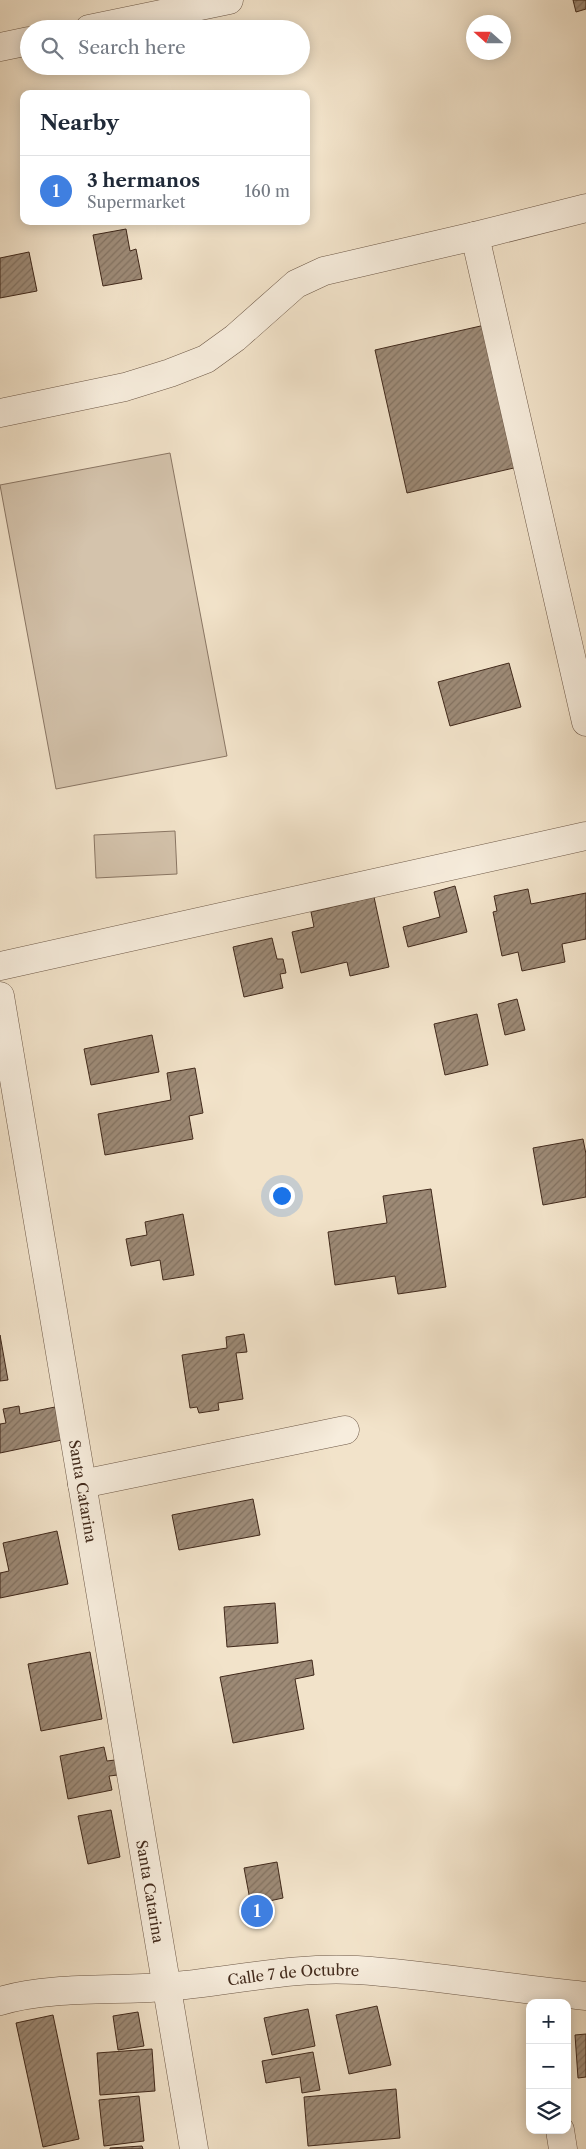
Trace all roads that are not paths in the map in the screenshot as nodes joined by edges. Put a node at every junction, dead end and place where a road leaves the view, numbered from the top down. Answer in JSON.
{"nodes":[{"id":1,"x":230,"y":0,"type":"edge"},
{"id":2,"x":133,"y":20,"type":"edge"},
{"id":3,"x":20,"y":43,"type":"edge"},
{"id":4,"x":0,"y":47,"type":"edge"},
{"id":5,"x":586,"y":208,"type":"edge"},
{"id":6,"x":475,"y":236,"type":"junction"},
{"id":7,"x":0,"y":413,"type":"edge"},
{"id":8,"x":586,"y":722,"type":"edge"},
{"id":9,"x":586,"y":836,"type":"edge"},
{"id":10,"x":0,"y":966,"type":"edge"},
{"id":11,"x":0,"y":996,"type":"edge"},
{"id":12,"x":345,"y":1430,"type":"dead end"},
{"id":13,"x":82,"y":1484,"type":"junction"},
{"id":14,"x":166,"y":1986,"type":"junction"},
{"id":15,"x":586,"y":1996,"type":"edge"},
{"id":16,"x":536,"y":1997,"type":"edge"},
{"id":17,"x":0,"y":2001,"type":"edge"},
{"id":18,"x":561,"y":2134,"type":"edge"},
{"id":19,"x":194,"y":2149,"type":"edge"},
{"id":20,"x":563,"y":2149,"type":"edge"}],
"edges":[{"from":1,"to":2,"type":"street"},
{"from":3,"to":4,"type":"street"},
{"from":5,"to":6,"type":"street"},
{"from":6,"to":7,"type":"street"},
{"from":6,"to":8,"type":"street"},
{"from":9,"to":10,"type":"street"},
{"from":11,"to":13,"type":"street","name":"Santa Catarina"},
{"from":12,"to":13,"type":"street"},
{"from":13,"to":14,"type":"street","name":"Santa Catarina"},
{"from":14,"to":16,"type":"street","name":"Calle 7 de Octubre"},
{"from":14,"to":17,"type":"street","name":"Calle 7 de Octubre"},
{"from":14,"to":19,"type":"street","name":"Santa Catarina"},
{"from":15,"to":16,"type":"street","name":"Calle 7 de Octubre"},
{"from":18,"to":20,"type":"street"}]}
